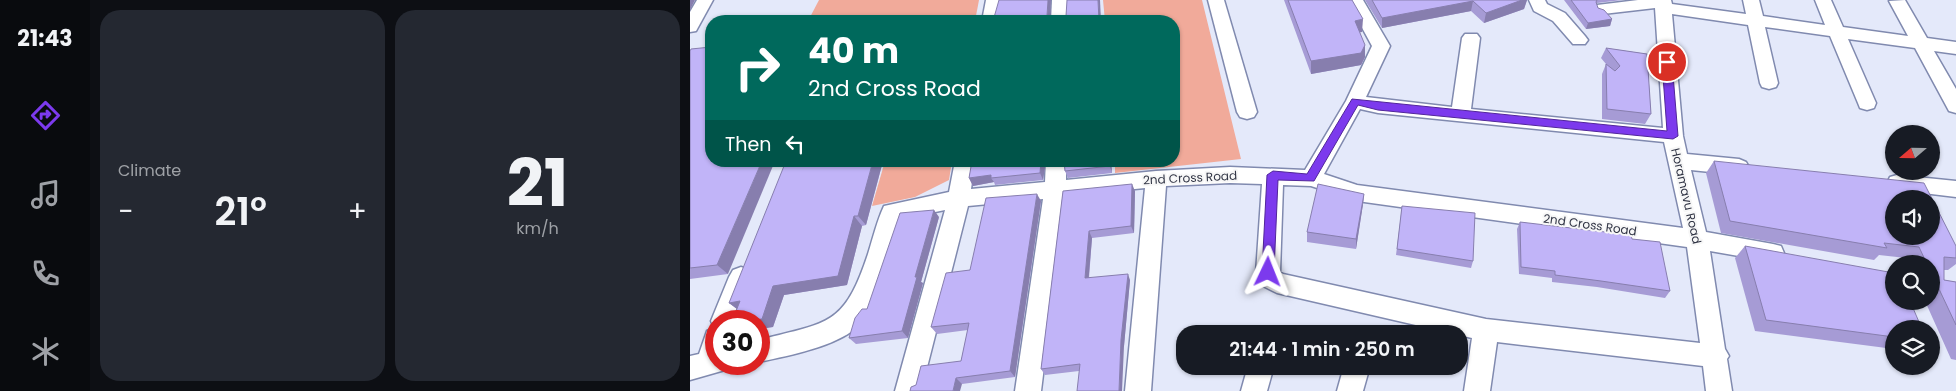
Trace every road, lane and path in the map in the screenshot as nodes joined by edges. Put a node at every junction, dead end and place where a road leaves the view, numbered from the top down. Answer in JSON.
{"nodes":[{"id":1,"x":705,"y":0,"type":"edge"},
{"id":2,"x":994,"y":0,"type":"edge"},
{"id":3,"x":1060,"y":0,"type":"edge"},
{"id":4,"x":1216,"y":0,"type":"edge"},
{"id":5,"x":1355,"y":0,"type":"edge"},
{"id":6,"x":1537,"y":0,"type":"edge"},
{"id":7,"x":1751,"y":0,"type":"edge"},
{"id":8,"x":1823,"y":0,"type":"edge"},
{"id":9,"x":1897,"y":2,"type":"dead end"},
{"id":10,"x":1664,"y":3,"type":"edge"},
{"id":11,"x":1603,"y":9,"type":"edge"},
{"id":12,"x":991,"y":15,"type":"edge"},
{"id":13,"x":1059,"y":15,"type":"edge"},
{"id":14,"x":1756,"y":21,"type":"junction"},
{"id":15,"x":690,"y":27,"type":"edge"},
{"id":16,"x":1835,"y":30,"type":"junction"},
{"id":17,"x":1472,"y":38,"type":"dead end"},
{"id":18,"x":1579,"y":40,"type":"dead end"},
{"id":19,"x":1922,"y":44,"type":"junction"},
{"id":20,"x":1956,"y":48,"type":"edge"},
{"id":21,"x":1769,"y":83,"type":"dead end"},
{"id":22,"x":1355,"y":101,"type":"junction"},
{"id":23,"x":1867,"y":103,"type":"dead end"},
{"id":24,"x":1956,"y":106,"type":"edge"},
{"id":25,"x":1247,"y":112,"type":"dead end"},
{"id":26,"x":1461,"y":114,"type":"junction"},
{"id":27,"x":1673,"y":136,"type":"junction"},
{"id":28,"x":1678,"y":161,"type":"junction"},
{"id":29,"x":964,"y":167,"type":"edge"},
{"id":30,"x":1056,"y":167,"type":"edge"},
{"id":31,"x":1761,"y":169,"type":"edge"},
{"id":32,"x":1273,"y":175,"type":"junction"},
{"id":33,"x":1310,"y":178,"type":"junction"},
{"id":34,"x":1156,"y":179,"type":"junction"},
{"id":35,"x":1876,"y":181,"type":"edge"},
{"id":36,"x":1055,"y":189,"type":"junction"},
{"id":37,"x":1956,"y":189,"type":"edge"},
{"id":38,"x":959,"y":199,"type":"junction"},
{"id":39,"x":1697,"y":239,"type":"junction"},
{"id":40,"x":1791,"y":256,"type":"edge"},
{"id":41,"x":748,"y":259,"type":"edge"},
{"id":42,"x":727,"y":310,"type":"edge"},
{"id":43,"x":1486,"y":330,"type":"junction"},
{"id":44,"x":770,"y":348,"type":"edge"},
{"id":45,"x":1716,"y":356,"type":"junction"},
{"id":46,"x":1258,"y":375,"type":"edge"},
{"id":47,"x":1354,"y":375,"type":"edge"},
{"id":48,"x":908,"y":391,"type":"edge"},
{"id":49,"x":1028,"y":391,"type":"edge"},
{"id":50,"x":1138,"y":391,"type":"edge"},
{"id":51,"x":1254,"y":391,"type":"edge"},
{"id":52,"x":1350,"y":391,"type":"edge"},
{"id":53,"x":1477,"y":391,"type":"edge"},
{"id":54,"x":1720,"y":391,"type":"edge"}],
"edges":[{"from":1,"to":15,"type":"street"},
{"from":2,"to":12,"type":"street"},
{"from":3,"to":13,"type":"street"},
{"from":4,"to":25,"type":"street"},
{"from":5,"to":22,"type":"street"},
{"from":6,"to":18,"type":"street"},
{"from":7,"to":14,"type":"street"},
{"from":8,"to":16,"type":"street"},
{"from":9,"to":19,"type":"street"},
{"from":10,"to":11,"type":"street"},
{"from":10,"to":14,"type":"street"},
{"from":10,"to":27,"type":"street","name":"Horamavu Road"},
{"from":14,"to":16,"type":"street"},
{"from":14,"to":21,"type":"street"},
{"from":16,"to":19,"type":"street"},
{"from":16,"to":23,"type":"street"},
{"from":17,"to":26,"type":"street"},
{"from":19,"to":20,"type":"street"},
{"from":19,"to":24,"type":"street"},
{"from":22,"to":26,"type":"street"},
{"from":22,"to":33,"type":"street"},
{"from":26,"to":27,"type":"street"},
{"from":27,"to":28,"type":"street","name":"Horamavu Road"},
{"from":28,"to":31,"type":"street"},
{"from":28,"to":39,"type":"street","name":"Horamavu Road"},
{"from":29,"to":38,"type":"street"},
{"from":30,"to":36,"type":"street"},
{"from":32,"to":33,"type":"street","name":"2nd Cross Road"},
{"from":32,"to":34,"type":"street","name":"2nd Cross Road"},
{"from":32,"to":43,"type":"street"},
{"from":33,"to":39,"type":"street","name":"2nd Cross Road"},
{"from":34,"to":36,"type":"street","name":"2nd Cross Road"},
{"from":34,"to":50,"type":"street"},
{"from":35,"to":37,"type":"street"},
{"from":36,"to":38,"type":"street","name":"2nd Cross Road"},
{"from":36,"to":49,"type":"street"},
{"from":38,"to":44,"type":"street","name":"2nd Cross Road"},
{"from":38,"to":48,"type":"street"},
{"from":39,"to":40,"type":"street","name":"2nd Cross Road"},
{"from":39,"to":45,"type":"street","name":"Horamavu Road"},
{"from":41,"to":42,"type":"street"},
{"from":43,"to":45,"type":"street"},
{"from":43,"to":53,"type":"street"},
{"from":45,"to":54,"type":"street","name":"Horamavu Road"},
{"from":46,"to":51,"type":"street"},
{"from":47,"to":52,"type":"street"}]}
